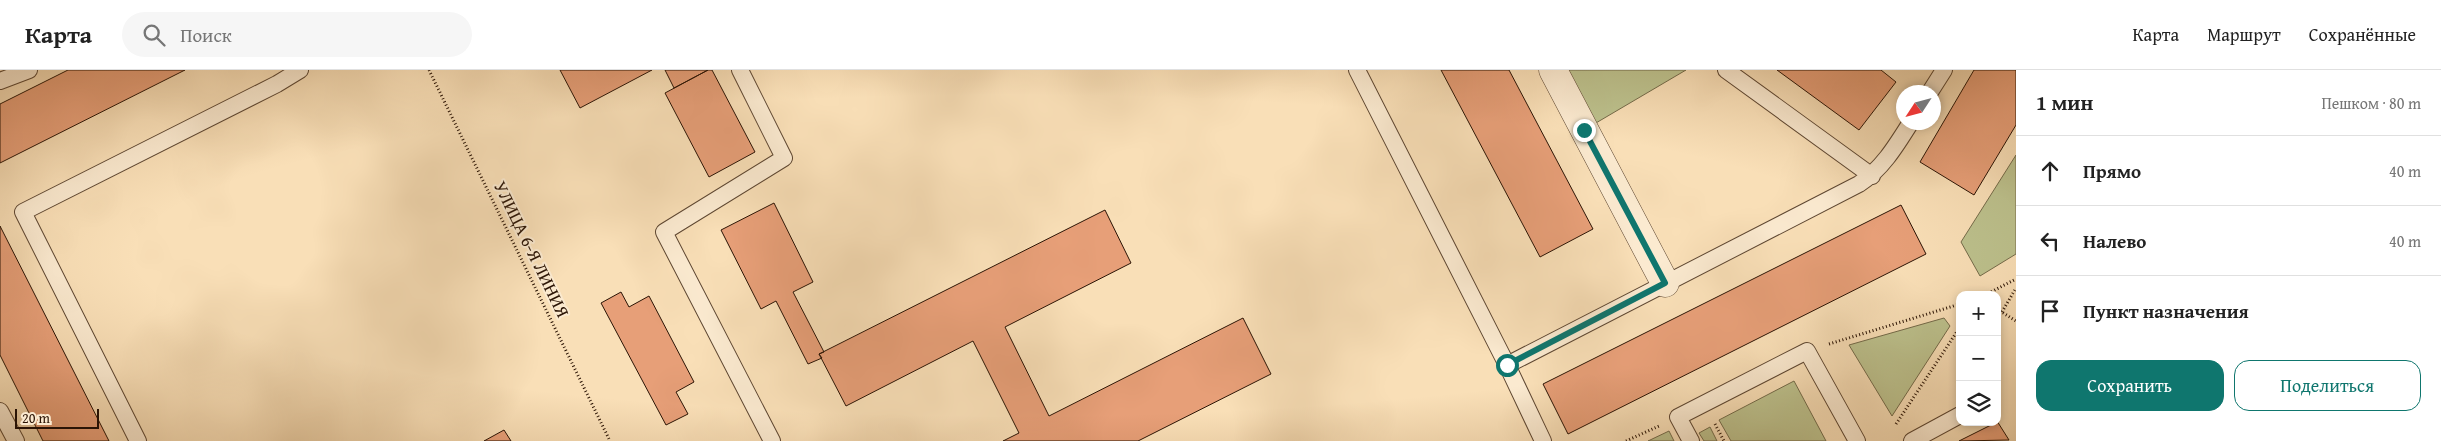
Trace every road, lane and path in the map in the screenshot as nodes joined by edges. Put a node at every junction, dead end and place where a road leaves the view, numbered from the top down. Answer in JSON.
{"nodes":[{"id":1,"x":29,"y":70,"type":"edge"},
{"id":2,"x":300,"y":70,"type":"edge"},
{"id":3,"x":429,"y":70,"type":"edge"},
{"id":4,"x":740,"y":70,"type":"edge"},
{"id":5,"x":1357,"y":70,"type":"edge"},
{"id":6,"x":1552,"y":70,"type":"edge"},
{"id":7,"x":1726,"y":70,"type":"edge"},
{"id":8,"x":1944,"y":70,"type":"edge"},
{"id":9,"x":0,"y":81,"type":"edge"},
{"id":10,"x":1934,"y":85,"type":"edge"},
{"id":11,"x":1906,"y":130,"type":"edge"},
{"id":12,"x":1872,"y":176,"type":"junction"},
{"id":13,"x":2016,"y":280,"type":"edge"},
{"id":14,"x":1665,"y":283,"type":"junction"},
{"id":15,"x":2016,"y":288,"type":"edge"},
{"id":16,"x":1993,"y":291,"type":"edge"},
{"id":17,"x":1956,"y":305,"type":"edge"},
{"id":18,"x":2002,"y":312,"type":"joint"},
{"id":19,"x":2016,"y":320,"type":"edge"},
{"id":20,"x":1956,"y":333,"type":"edge"},
{"id":21,"x":1807,"y":351,"type":"junction"},
{"id":22,"x":1507,"y":365,"type":"junction"},
{"id":23,"x":0,"y":411,"type":"edge"},
{"id":24,"x":1678,"y":417,"type":"junction"},
{"id":25,"x":1956,"y":417,"type":"edge"},
{"id":26,"x":1896,"y":425,"type":"dead end"},
{"id":27,"x":16,"y":441,"type":"edge"},
{"id":28,"x":138,"y":441,"type":"edge"},
{"id":29,"x":610,"y":441,"type":"edge"},
{"id":30,"x":772,"y":441,"type":"edge"},
{"id":31,"x":1543,"y":441,"type":"edge"},
{"id":32,"x":1626,"y":441,"type":"edge"},
{"id":33,"x":1691,"y":441,"type":"edge"},
{"id":34,"x":1857,"y":441,"type":"edge"},
{"id":35,"x":1912,"y":441,"type":"edge"}],
"edges":[{"from":1,"to":9,"type":"lane"},
{"from":2,"to":28,"type":"lane"},
{"from":3,"to":29,"type":"path","name":"УЛИЦА 6-Я ЛИНИЯ"},
{"from":4,"to":30,"type":"lane"},
{"from":5,"to":22,"type":"lane"},
{"from":6,"to":14,"type":"street"},
{"from":7,"to":12,"type":"lane"},
{"from":8,"to":10,"type":"lane"},
{"from":11,"to":12,"type":"lane"},
{"from":12,"to":14,"type":"lane"},
{"from":13,"to":16,"type":"path"},
{"from":14,"to":22,"type":"lane"},
{"from":15,"to":18,"type":"path"},
{"from":17,"to":21,"type":"path"},
{"from":18,"to":19,"type":"path"},
{"from":20,"to":26,"type":"path"},
{"from":21,"to":24,"type":"lane"},
{"from":21,"to":34,"type":"lane"},
{"from":22,"to":31,"type":"lane"},
{"from":23,"to":27,"type":"lane"},
{"from":24,"to":32,"type":"path"},
{"from":24,"to":33,"type":"lane"},
{"from":25,"to":35,"type":"lane"}]}
